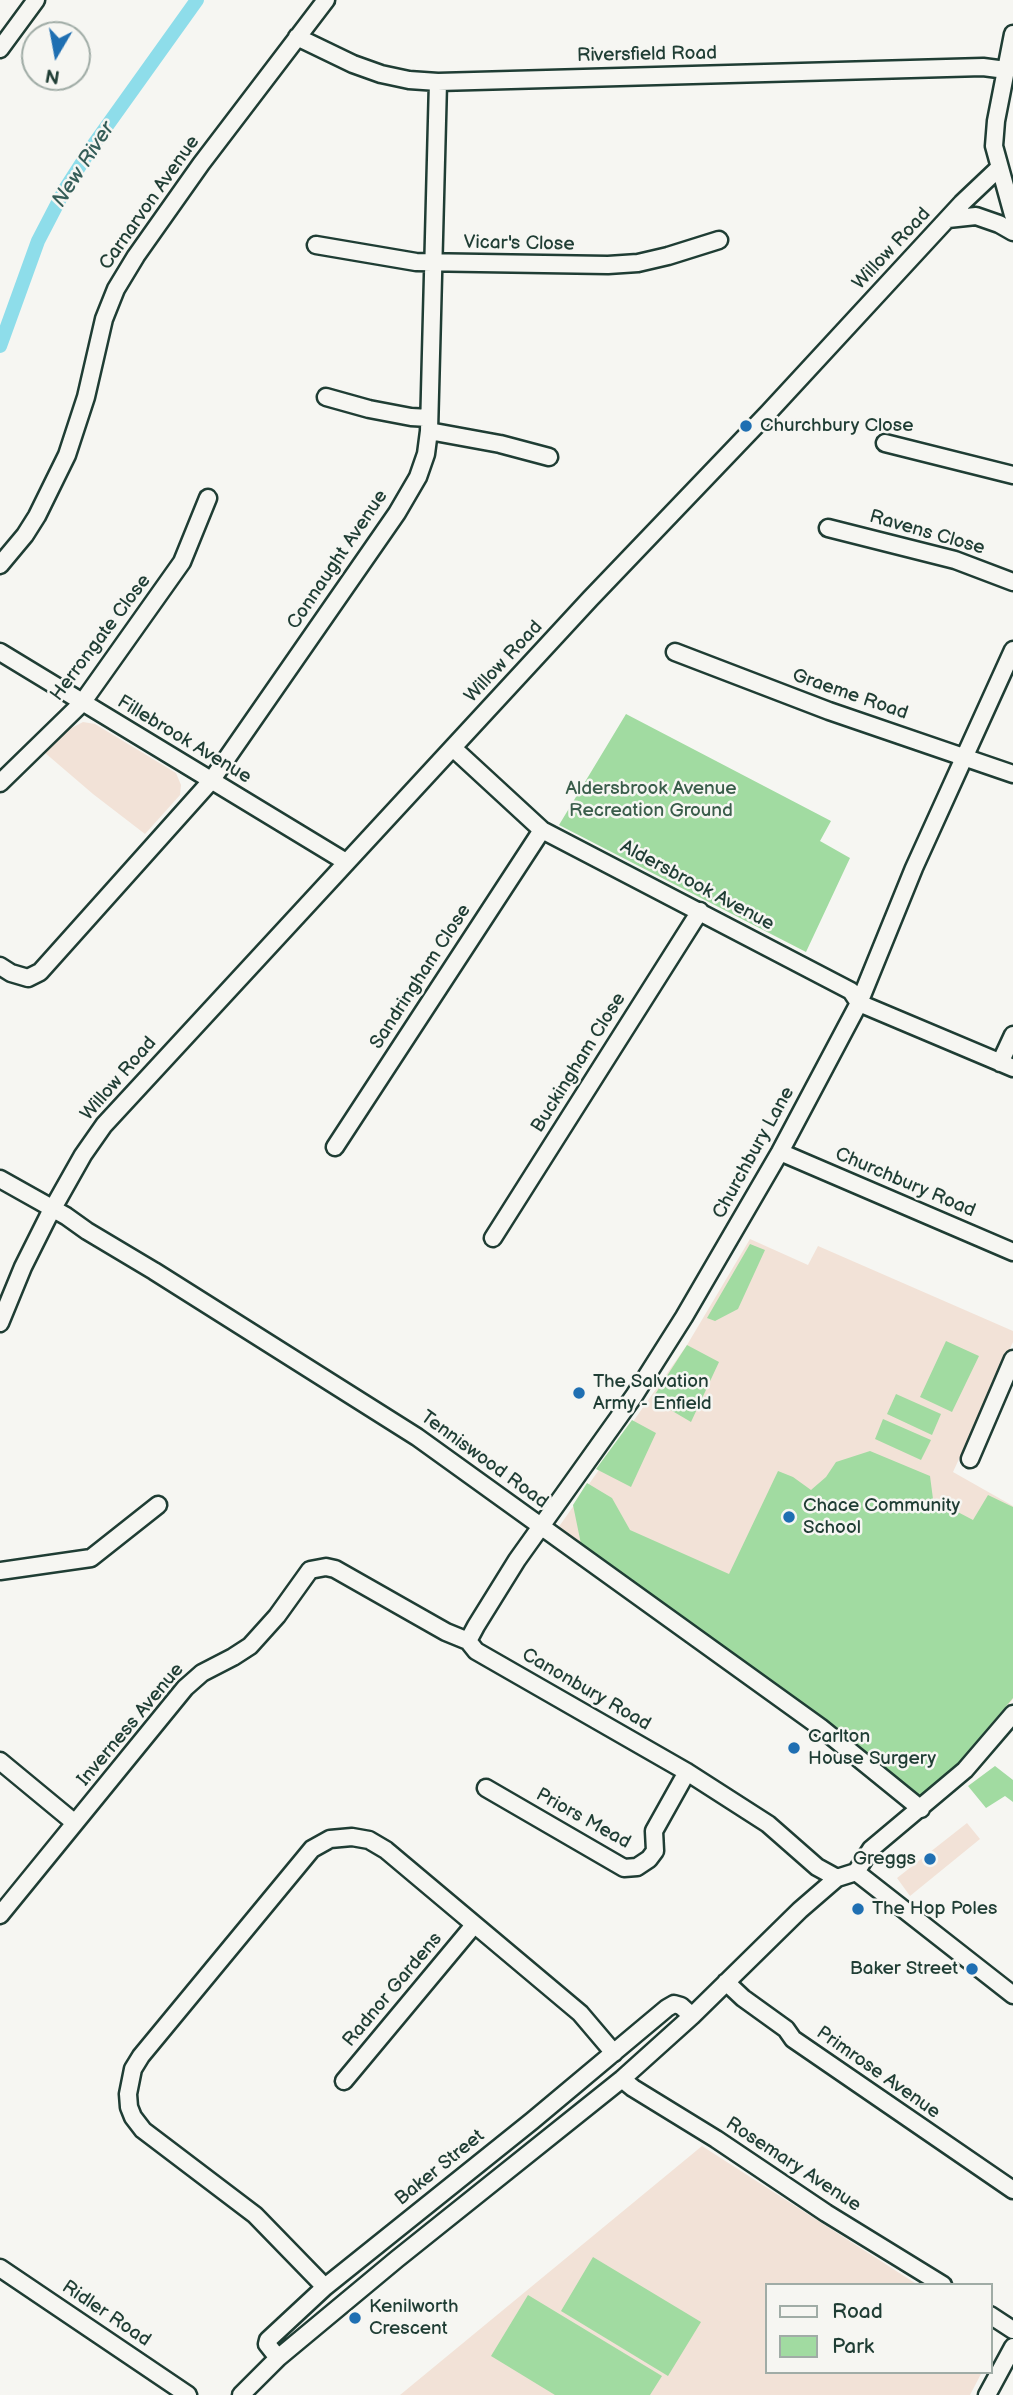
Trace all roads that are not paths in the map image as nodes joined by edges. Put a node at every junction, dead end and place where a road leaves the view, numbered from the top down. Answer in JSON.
{"nodes":[{"id":1,"x":36,"y":0,"type":"edge"},
{"id":2,"x":326,"y":0,"type":"edge"},
{"id":3,"x":1013,"y":34,"type":"edge"},
{"id":4,"x":297,"y":37,"type":"junction"},
{"id":5,"x":0,"y":49,"type":"edge"},
{"id":6,"x":1006,"y":70,"type":"junction"},
{"id":7,"x":438,"y":82,"type":"junction"},
{"id":8,"x":999,"y":168,"type":"junction"},
{"id":9,"x":1013,"y":215,"type":"edge"},
{"id":10,"x":948,"y":219,"type":"junction"},
{"id":11,"x":1013,"y":232,"type":"edge"},
{"id":12,"x":719,"y":240,"type":"dead end"},
{"id":13,"x":316,"y":244,"type":"dead end"},
{"id":14,"x":433,"y":263,"type":"junction"},
{"id":15,"x":326,"y":397,"type":"dead end"},
{"id":16,"x":429,"y":424,"type":"junction"},
{"id":17,"x":885,"y":443,"type":"dead end"},
{"id":18,"x":550,"y":457,"type":"dead end"},
{"id":19,"x":1013,"y":475,"type":"edge"},
{"id":20,"x":208,"y":498,"type":"dead end"},
{"id":21,"x":828,"y":528,"type":"dead end"},
{"id":22,"x":0,"y":565,"type":"edge"},
{"id":23,"x":1013,"y":582,"type":"edge"},
{"id":24,"x":1013,"y":650,"type":"edge"},
{"id":25,"x":0,"y":652,"type":"edge"},
{"id":26,"x":675,"y":652,"type":"dead end"},
{"id":27,"x":82,"y":703,"type":"junction"},
{"id":28,"x":453,"y":748,"type":"junction"},
{"id":29,"x":966,"y":756,"type":"junction"},
{"id":30,"x":1013,"y":774,"type":"edge"},
{"id":31,"x":211,"y":781,"type":"junction"},
{"id":32,"x":0,"y":783,"type":"edge"},
{"id":33,"x":542,"y":830,"type":"junction"},
{"id":34,"x":346,"y":862,"type":"junction"},
{"id":35,"x":700,"y":911,"type":"junction"},
{"id":36,"x":0,"y":966,"type":"edge"},
{"id":37,"x":859,"y":1003,"type":"junction"},
{"id":38,"x":1013,"y":1035,"type":"edge"},
{"id":39,"x":1007,"y":1065,"type":"edge"},
{"id":40,"x":335,"y":1147,"type":"dead end"},
{"id":41,"x":780,"y":1153,"type":"junction"},
{"id":42,"x":0,"y":1179,"type":"edge"},
{"id":43,"x":53,"y":1208,"type":"junction"},
{"id":44,"x":493,"y":1238,"type":"dead end"},
{"id":45,"x":1013,"y":1252,"type":"edge"},
{"id":46,"x":0,"y":1323,"type":"edge"},
{"id":47,"x":1013,"y":1359,"type":"edge"},
{"id":48,"x":970,"y":1458,"type":"dead end"},
{"id":49,"x":158,"y":1505,"type":"dead end"},
{"id":50,"x":541,"y":1527,"type":"junction"},
{"id":51,"x":0,"y":1571,"type":"edge"},
{"id":52,"x":304,"y":1576,"type":"joint"},
{"id":53,"x":472,"y":1646,"type":"junction"},
{"id":54,"x":1013,"y":1714,"type":"edge"},
{"id":55,"x":0,"y":1761,"type":"edge"},
{"id":56,"x":687,"y":1772,"type":"junction"},
{"id":57,"x":486,"y":1788,"type":"dead end"},
{"id":58,"x":921,"y":1809,"type":"junction"},
{"id":59,"x":75,"y":1824,"type":"junction"},
{"id":60,"x":856,"y":1872,"type":"junction"},
{"id":61,"x":838,"y":1878,"type":"junction"},
{"id":62,"x":0,"y":1915,"type":"edge"},
{"id":63,"x":474,"y":1925,"type":"junction"},
{"id":64,"x":726,"y":1982,"type":"junction"},
{"id":65,"x":1013,"y":1995,"type":"edge"},
{"id":66,"x":692,"y":2016,"type":"junction"},
{"id":67,"x":614,"y":2053,"type":"junction"},
{"id":68,"x":622,"y":2079,"type":"junction"},
{"id":69,"x":344,"y":2081,"type":"dead end"},
{"id":70,"x":1013,"y":2190,"type":"edge"},
{"id":71,"x":0,"y":2268,"type":"edge"},
{"id":72,"x":940,"y":2283,"type":"edge"},
{"id":73,"x":325,"y":2287,"type":"junction"},
{"id":74,"x":992,"y":2316,"type":"edge"},
{"id":75,"x":1013,"y":2330,"type":"edge"},
{"id":76,"x":1013,"y":2347,"type":"edge"},
{"id":77,"x":278,"y":2358,"type":"junction"},
{"id":78,"x":188,"y":2395,"type":"edge"},
{"id":79,"x":242,"y":2395,"type":"edge"},
{"id":80,"x":987,"y":2395,"type":"edge"}],
"edges":[{"from":1,"to":5,"type":"street"},
{"from":2,"to":4,"type":"street","name":"Carnarvon Avenue"},
{"from":3,"to":6,"type":"street"},
{"from":4,"to":7,"type":"street","name":"Riversfield Road"},
{"from":4,"to":22,"type":"street","name":"Carnarvon Avenue"},
{"from":6,"to":7,"type":"street","name":"Riversfield Road"},
{"from":6,"to":8,"type":"street"},
{"from":7,"to":14,"type":"street","name":"Connaught Avenue"},
{"from":8,"to":9,"type":"street"},
{"from":8,"to":10,"type":"street","name":"Willow Road"},
{"from":10,"to":11,"type":"street"},
{"from":10,"to":28,"type":"street","name":"Willow Road"},
{"from":12,"to":14,"type":"street","name":"Vicar's Close"},
{"from":13,"to":14,"type":"street","name":"Vicar's Close"},
{"from":14,"to":16,"type":"street","name":"Connaught Avenue"},
{"from":15,"to":16,"type":"street"},
{"from":16,"to":18,"type":"street"},
{"from":16,"to":31,"type":"street","name":"Connaught Avenue"},
{"from":17,"to":19,"type":"street"},
{"from":20,"to":27,"type":"street","name":"Herrongate Close"},
{"from":21,"to":23,"type":"street","name":"Ravens Close"},
{"from":24,"to":29,"type":"street","name":"Churchbury Lane"},
{"from":25,"to":27,"type":"street","name":"Fillebrook Avenue"},
{"from":26,"to":29,"type":"street","name":"Graeme Road"},
{"from":27,"to":31,"type":"street","name":"Fillebrook Avenue"},
{"from":27,"to":32,"type":"street","name":"Herrongate Close"},
{"from":28,"to":33,"type":"street","name":"Aldersbrook Avenue"},
{"from":28,"to":34,"type":"street","name":"Willow Road"},
{"from":29,"to":30,"type":"street","name":"Graeme Road"},
{"from":29,"to":37,"type":"street","name":"Churchbury Lane"},
{"from":31,"to":34,"type":"street","name":"Fillebrook Avenue"},
{"from":31,"to":36,"type":"street","name":"Connaught Avenue"},
{"from":33,"to":35,"type":"street","name":"Aldersbrook Avenue"},
{"from":33,"to":40,"type":"street","name":"Sandringham Close"},
{"from":34,"to":43,"type":"street","name":"Willow Road"},
{"from":35,"to":37,"type":"street","name":"Aldersbrook Avenue"},
{"from":35,"to":44,"type":"street","name":"Buckingham Close"},
{"from":37,"to":39,"type":"street","name":"Aldersbrook Avenue"},
{"from":37,"to":41,"type":"street","name":"Churchbury Lane"},
{"from":38,"to":39,"type":"street"},
{"from":41,"to":45,"type":"street","name":"Churchbury Road"},
{"from":41,"to":50,"type":"street","name":"Churchbury Lane"},
{"from":42,"to":43,"type":"street","name":"Tenniswood Road"},
{"from":43,"to":46,"type":"street","name":"Willow Road"},
{"from":43,"to":50,"type":"street","name":"Tenniswood Road"},
{"from":47,"to":48,"type":"street"},
{"from":49,"to":51,"type":"street"},
{"from":50,"to":53,"type":"street","name":"Churchbury Lane"},
{"from":50,"to":58,"type":"street","name":"Tenniswood Road"},
{"from":52,"to":53,"type":"street","name":"Canonbury Road"},
{"from":52,"to":59,"type":"street","name":"Inverness Avenue"},
{"from":53,"to":56,"type":"street","name":"Canonbury Road"},
{"from":54,"to":58,"type":"street"},
{"from":55,"to":59,"type":"street"},
{"from":56,"to":57,"type":"street","name":"Priors Mead"},
{"from":56,"to":61,"type":"street","name":"Canonbury Road"},
{"from":58,"to":60,"type":"street"},
{"from":59,"to":62,"type":"street","name":"Inverness Avenue"},
{"from":60,"to":61,"type":"street"},
{"from":60,"to":65,"type":"street"},
{"from":61,"to":64,"type":"street"},
{"from":63,"to":67,"type":"street"},
{"from":63,"to":69,"type":"street","name":"Radnor Gardens"},
{"from":63,"to":73,"type":"street"},
{"from":64,"to":66,"type":"street"},
{"from":64,"to":70,"type":"street","name":"Primrose Avenue"},
{"from":66,"to":67,"type":"street","name":"Baker Street"},
{"from":66,"to":68,"type":"street"},
{"from":67,"to":73,"type":"street","name":"Baker Street"},
{"from":68,"to":72,"type":"street","name":"Rosemary Avenue"},
{"from":68,"to":77,"type":"street"},
{"from":71,"to":78,"type":"street","name":"Ridler Road"},
{"from":73,"to":77,"type":"street","name":"Baker Street"},
{"from":74,"to":75,"type":"street"},
{"from":76,"to":80,"type":"street"},
{"from":77,"to":79,"type":"street"}]}
